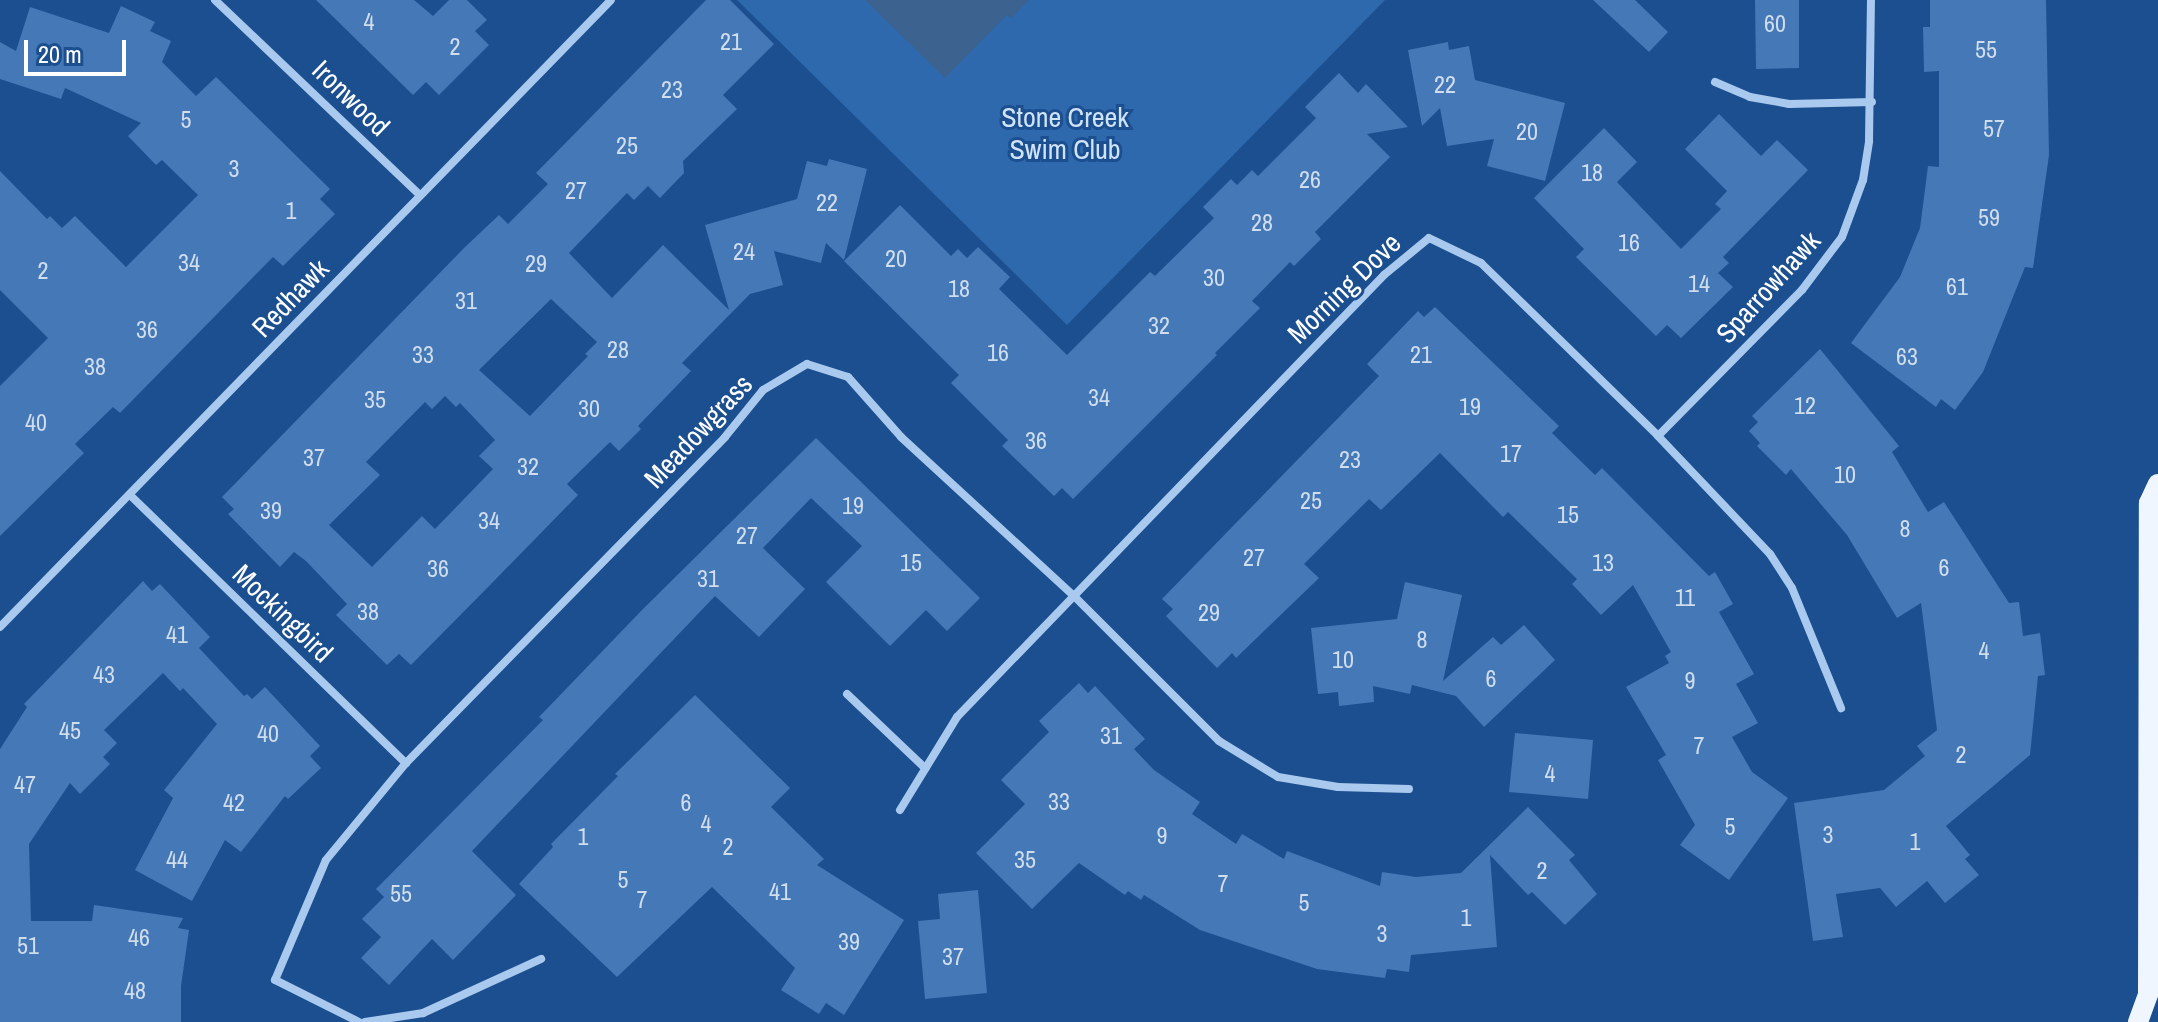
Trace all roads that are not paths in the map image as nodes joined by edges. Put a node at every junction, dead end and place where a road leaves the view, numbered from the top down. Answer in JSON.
{"nodes":[{"id":1,"x":215,"y":0,"type":"edge"},
{"id":2,"x":611,"y":0,"type":"edge"},
{"id":3,"x":1871,"y":0,"type":"edge"},
{"id":4,"x":1715,"y":82,"type":"dead end"},
{"id":5,"x":1872,"y":102,"type":"junction"},
{"id":6,"x":420,"y":195,"type":"junction"},
{"id":7,"x":1658,"y":436,"type":"junction"},
{"id":8,"x":2158,"y":484,"type":"edge"},
{"id":9,"x":130,"y":495,"type":"junction"},
{"id":10,"x":1073,"y":595,"type":"junction"},
{"id":11,"x":0,"y":627,"type":"edge"},
{"id":12,"x":847,"y":694,"type":"dead end"},
{"id":13,"x":1841,"y":708,"type":"dead end"},
{"id":14,"x":406,"y":763,"type":"junction"},
{"id":15,"x":925,"y":768,"type":"junction"},
{"id":16,"x":1409,"y":789,"type":"dead end"},
{"id":17,"x":900,"y":810,"type":"dead end"},
{"id":18,"x":541,"y":959,"type":"dead end"},
{"id":19,"x":362,"y":1022,"type":"edge"},
{"id":20,"x":2138,"y":1022,"type":"edge"}],
"edges":[{"from":1,"to":6,"type":"street","name":"Ironwood"},
{"from":2,"to":6,"type":"street","name":"Redhawk"},
{"from":3,"to":5,"type":"street","name":"Sparrowhawk"},
{"from":4,"to":5,"type":"street"},
{"from":5,"to":7,"type":"street","name":"Sparrowhawk"},
{"from":6,"to":9,"type":"street","name":"Redhawk"},
{"from":7,"to":10,"type":"street","name":"Morning Dove"},
{"from":7,"to":13,"type":"street","name":"Morning Dove"},
{"from":8,"to":20,"type":"main road"},
{"from":9,"to":11,"type":"street","name":"Redhawk"},
{"from":9,"to":14,"type":"street","name":"Mockingbird"},
{"from":10,"to":14,"type":"street","name":"Meadowgrass"},
{"from":10,"to":15,"type":"street","name":"Morning Dove"},
{"from":10,"to":16,"type":"street","name":"Meadowgrass"},
{"from":12,"to":15,"type":"street"},
{"from":14,"to":19,"type":"street","name":"Meadowgrass"},
{"from":15,"to":17,"type":"street","name":"Morning Dove"},
{"from":18,"to":19,"type":"street"}]}
